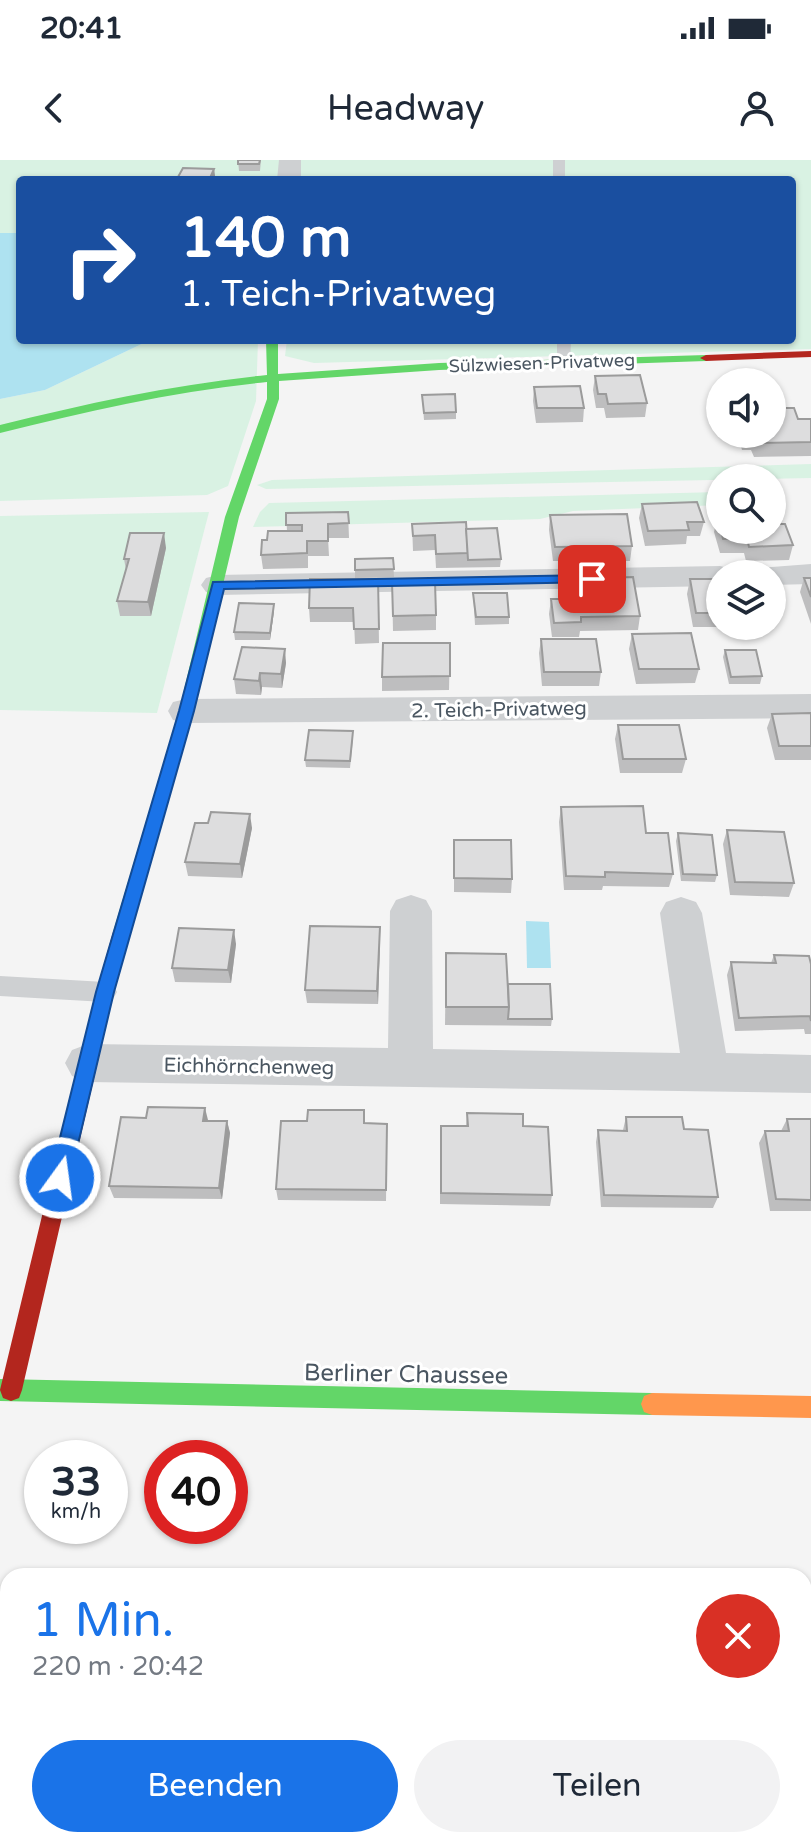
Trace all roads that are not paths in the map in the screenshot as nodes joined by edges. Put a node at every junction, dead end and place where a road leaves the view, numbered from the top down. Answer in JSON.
{"nodes":[{"id":1,"x":272,"y":344,"type":"edge"},
{"id":2,"x":564,"y":344,"type":"edge"},
{"id":3,"x":811,"y":354,"type":"edge"},
{"id":4,"x":565,"y":362,"type":"junction"},
{"id":5,"x":274,"y":376,"type":"junction"},
{"id":6,"x":0,"y":429,"type":"edge"},
{"id":7,"x":811,"y":574,"type":"edge"},
{"id":8,"x":786,"y":575,"type":"edge"},
{"id":9,"x":706,"y":576,"type":"edge"},
{"id":10,"x":218,"y":585,"type":"junction"},
{"id":11,"x":811,"y":706,"type":"edge"},
{"id":12,"x":186,"y":711,"type":"junction"},
{"id":13,"x":411,"y":911,"type":"dead end"},
{"id":14,"x":681,"y":913,"type":"dead end"},
{"id":15,"x":0,"y":986,"type":"edge"},
{"id":16,"x":105,"y":992,"type":"junction"},
{"id":17,"x":88,"y":1063,"type":"junction"},
{"id":18,"x":410,"y":1069,"type":"junction"},
{"id":19,"x":706,"y":1072,"type":"junction"},
{"id":20,"x":811,"y":1074,"type":"edge"},
{"id":21,"x":6,"y":1390,"type":"edge"},
{"id":22,"x":811,"y":1407,"type":"edge"}],
"edges":[{"from":1,"to":5,"type":"street"},
{"from":2,"to":4,"type":"lane"},
{"from":3,"to":4,"type":"street","name":"Sülzwiesen-Privatweg"},
{"from":4,"to":5,"type":"street","name":"Sülzwiesen-Privatweg"},
{"from":5,"to":6,"type":"street","name":"Sülzwiesen-Privatweg"},
{"from":5,"to":10,"type":"street"},
{"from":7,"to":8,"type":"street"},
{"from":9,"to":10,"type":"street"},
{"from":10,"to":12,"type":"street"},
{"from":11,"to":12,"type":"street","name":"2. Teich-Privatweg"},
{"from":12,"to":16,"type":"street"},
{"from":13,"to":18,"type":"street"},
{"from":14,"to":19,"type":"street"},
{"from":15,"to":16,"type":"lane"},
{"from":16,"to":17,"type":"street"},
{"from":17,"to":18,"type":"street","name":"Eichhörnchenweg"},
{"from":17,"to":21,"type":"street"},
{"from":18,"to":19,"type":"street","name":"Eichhörnchenweg"},
{"from":19,"to":20,"type":"street","name":"Eichhörnchenweg"},
{"from":21,"to":22,"type":"street","name":"Berliner Chaussee"}]}
